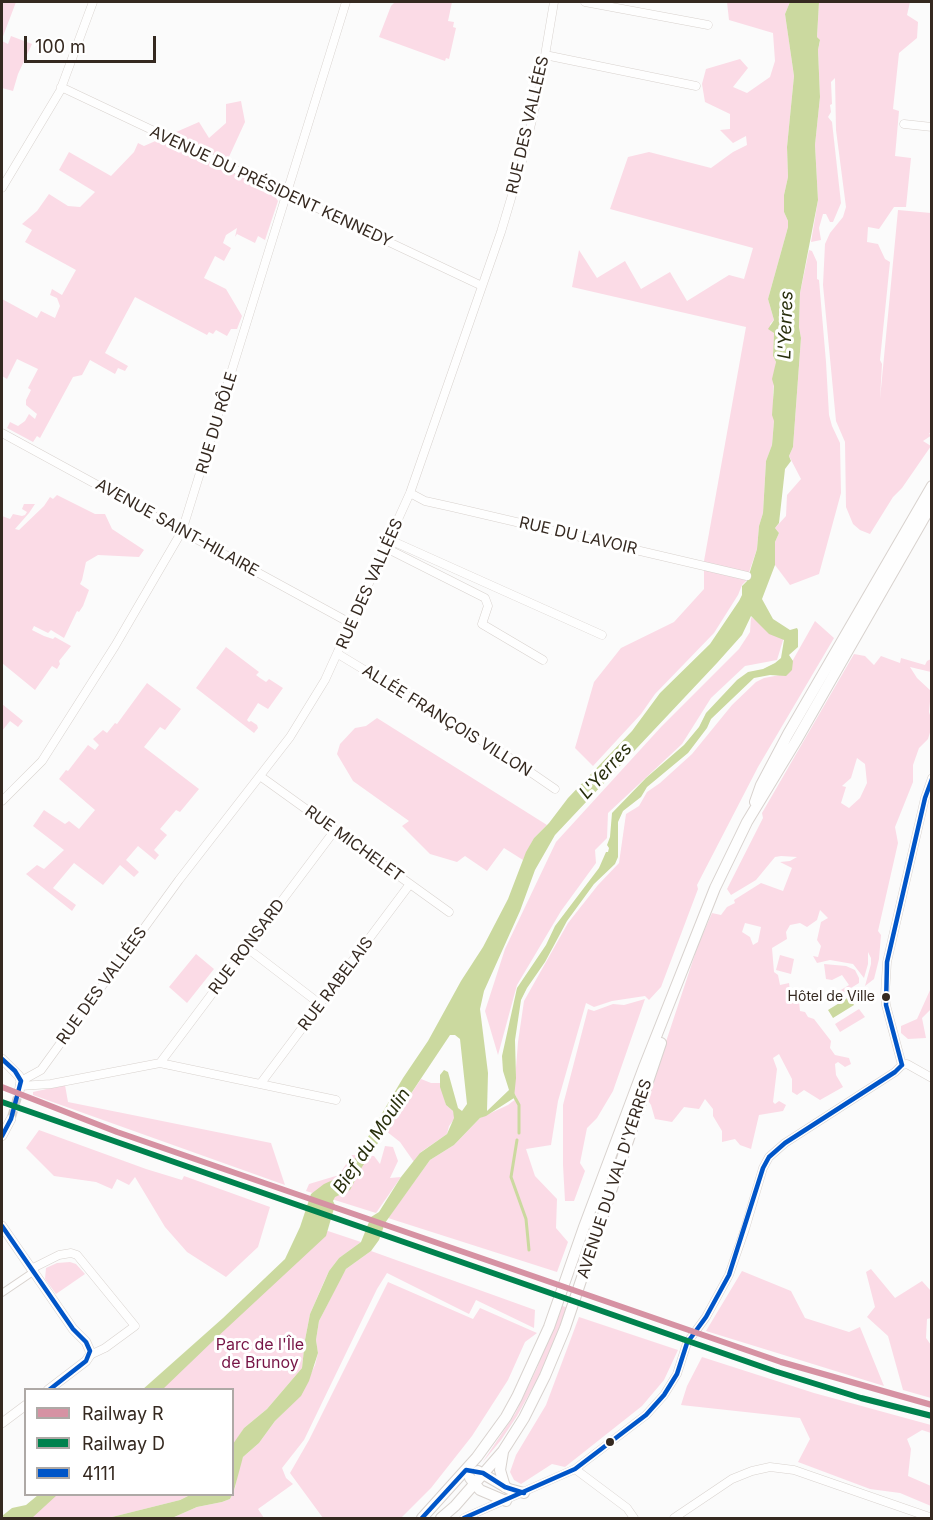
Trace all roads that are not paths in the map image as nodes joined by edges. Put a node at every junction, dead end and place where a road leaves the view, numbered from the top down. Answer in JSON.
{"nodes":[{"id":1,"x":93,"y":2,"type":"edge"},
{"id":2,"x":346,"y":2,"type":"edge"},
{"id":3,"x":554,"y":2,"type":"edge"},
{"id":4,"x":585,"y":2,"type":"edge"},
{"id":5,"x":708,"y":25,"type":"dead end"},
{"id":6,"x":545,"y":55,"type":"junction"},
{"id":7,"x":696,"y":86,"type":"dead end"},
{"id":8,"x":61,"y":87,"type":"junction"},
{"id":9,"x":904,"y":124,"type":"dead end"},
{"id":10,"x":932,"y":127,"type":"edge"},
{"id":11,"x":2,"y":188,"type":"edge"},
{"id":12,"x":286,"y":194,"type":"junction"},
{"id":13,"x":482,"y":286,"type":"junction"},
{"id":14,"x":2,"y":433,"type":"edge"},
{"id":15,"x":932,"y":486,"type":"edge"},
{"id":16,"x":410,"y":493,"type":"junction"},
{"id":17,"x":932,"y":504,"type":"edge"},
{"id":18,"x":182,"y":531,"type":"junction"},
{"id":19,"x":390,"y":540,"type":"junction"},
{"id":20,"x":386,"y":548,"type":"junction"},
{"id":21,"x":747,"y":576,"type":"dead end"},
{"id":22,"x":352,"y":624,"type":"junction"},
{"id":23,"x":602,"y":635,"type":"dead end"},
{"id":24,"x":845,"y":646,"type":"junction"},
{"id":25,"x":338,"y":654,"type":"junction"},
{"id":26,"x":543,"y":660,"type":"dead end"},
{"id":27,"x":260,"y":776,"type":"junction"},
{"id":28,"x":931,"y":778,"type":"edge"},
{"id":29,"x":555,"y":789,"type":"dead end"},
{"id":30,"x":2,"y":801,"type":"edge"},
{"id":31,"x":334,"y":830,"type":"junction"},
{"id":32,"x":410,"y":884,"type":"junction"},
{"id":33,"x":449,"y":912,"type":"dead end"},
{"id":34,"x":247,"y":948,"type":"junction"},
{"id":35,"x":679,"y":979,"type":"junction"},
{"id":36,"x":320,"y":1004,"type":"junction"},
{"id":37,"x":2,"y":1059,"type":"edge"},
{"id":38,"x":160,"y":1063,"type":"junction"},
{"id":39,"x":902,"y":1065,"type":"junction"},
{"id":40,"x":35,"y":1074,"type":"junction"},
{"id":41,"x":932,"y":1078,"type":"edge"},
{"id":42,"x":261,"y":1083,"type":"junction"},
{"id":43,"x":51,"y":1084,"type":"junction"},
{"id":44,"x":20,"y":1086,"type":"junction"},
{"id":45,"x":336,"y":1100,"type":"dead end"},
{"id":46,"x":11,"y":1119,"type":"tunnel mouth"},
{"id":47,"x":2,"y":1136,"type":"edge"},
{"id":48,"x":2,"y":1226,"type":"edge"},
{"id":49,"x":32,"y":1270,"type":"junction"},
{"id":50,"x":2,"y":1293,"type":"edge"},
{"id":51,"x":90,"y":1355,"type":"junction"},
{"id":52,"x":49,"y":1388,"type":"edge"},
{"id":53,"x":24,"y":1407,"type":"edge"},
{"id":54,"x":2,"y":1423,"type":"edge"},
{"id":55,"x":503,"y":1451,"type":"junction"},
{"id":56,"x":575,"y":1469,"type":"junction"},
{"id":57,"x":466,"y":1470,"type":"junction"},
{"id":58,"x":483,"y":1473,"type":"junction"},
{"id":59,"x":474,"y":1485,"type":"junction"},
{"id":60,"x":505,"y":1487,"type":"junction"},
{"id":61,"x":524,"y":1493,"type":"junction"},
{"id":62,"x":506,"y":1501,"type":"junction"},
{"id":63,"x":422,"y":1518,"type":"edge"},
{"id":64,"x":441,"y":1518,"type":"edge"},
{"id":65,"x":464,"y":1518,"type":"edge"},
{"id":66,"x":634,"y":1518,"type":"edge"},
{"id":67,"x":674,"y":1518,"type":"edge"},
{"id":68,"x":932,"y":1518,"type":"edge"}],
"edges":[{"from":1,"to":8,"type":"street"},
{"from":2,"to":12,"type":"street","name":"RUE DU RÔLE"},
{"from":3,"to":6,"type":"street","name":"RUE DES VALLÉES"},
{"from":4,"to":5,"type":"street"},
{"from":6,"to":7,"type":"street"},
{"from":6,"to":13,"type":"street","name":"RUE DES VALLÉES"},
{"from":8,"to":11,"type":"street"},
{"from":8,"to":12,"type":"street","name":"AVENUE DU PRÉSIDENT KENNEDY"},
{"from":9,"to":10,"type":"street"},
{"from":12,"to":13,"type":"street","name":"AVENUE DU PRÉSIDENT KENNEDY"},
{"from":12,"to":18,"type":"street","name":"RUE DU RÔLE"},
{"from":13,"to":16,"type":"street","name":"RUE DES VALLÉES"},
{"from":14,"to":18,"type":"street","name":"AVENUE SAINT-HILAIRE"},
{"from":15,"to":24,"type":"main road"},
{"from":16,"to":19,"type":"street","name":"RUE DES VALLÉES"},
{"from":16,"to":21,"type":"street","name":"RUE DU LAVOIR"},
{"from":17,"to":24,"type":"main road"},
{"from":18,"to":22,"type":"street","name":"AVENUE SAINT-HILAIRE"},
{"from":18,"to":30,"type":"street","name":"RUE DU RÔLE"},
{"from":19,"to":20,"type":"street","name":"RUE DES VALLÉES"},
{"from":19,"to":23,"type":"street"},
{"from":20,"to":22,"type":"street","name":"RUE DES VALLÉES"},
{"from":20,"to":26,"type":"street"},
{"from":22,"to":25,"type":"street","name":"RUE DES VALLÉES"},
{"from":24,"to":35,"type":"main road","name":"AVENUE DU VAL D'YERRES"},
{"from":25,"to":27,"type":"street","name":"RUE DES VALLÉES"},
{"from":25,"to":29,"type":"street","name":"ALLÉE FRANÇOIS VILLON"},
{"from":27,"to":31,"type":"street","name":"RUE MICHELET"},
{"from":27,"to":40,"type":"street","name":"RUE DES VALLÉES"},
{"from":28,"to":39,"type":"street"},
{"from":31,"to":32,"type":"street","name":"RUE MICHELET"},
{"from":31,"to":34,"type":"street","name":"RUE RONSARD"},
{"from":32,"to":33,"type":"street","name":"RUE MICHELET"},
{"from":32,"to":36,"type":"street","name":"RUE RABELAIS"},
{"from":34,"to":36,"type":"street"},
{"from":34,"to":38,"type":"street","name":"RUE RONSARD"},
{"from":35,"to":55,"type":"main road","name":"AVENUE DU VAL D'YERRES"},
{"from":35,"to":57,"type":"main road","name":"AVENUE DU VAL D'YERRES"},
{"from":36,"to":42,"type":"street","name":"RUE RABELAIS"},
{"from":37,"to":44,"type":"street"},
{"from":38,"to":42,"type":"street"},
{"from":38,"to":43,"type":"street"},
{"from":39,"to":41,"type":"street"},
{"from":39,"to":56,"type":"street"},
{"from":40,"to":43,"type":"street"},
{"from":40,"to":44,"type":"street","name":"RUE DES VALLÉES"},
{"from":42,"to":45,"type":"street"},
{"from":43,"to":44,"type":"street"},
{"from":46,"to":47,"type":"street"},
{"from":48,"to":49,"type":"street"},
{"from":49,"to":50,"type":"street"},
{"from":49,"to":51,"type":"street"},
{"from":49,"to":51,"type":"street"},
{"from":51,"to":52,"type":"street"},
{"from":53,"to":54,"type":"street"},
{"from":55,"to":58,"type":"main road","name":"AVENUE DU VAL D'YERRES"},
{"from":55,"to":60,"type":"main road"},
{"from":56,"to":61,"type":"street"},
{"from":56,"to":66,"type":"street"},
{"from":57,"to":58,"type":"main road"},
{"from":57,"to":59,"type":"main road"},
{"from":57,"to":63,"type":"main road","name":"AVENUE DU VAL D'YERRES"},
{"from":58,"to":59,"type":"main road","name":"AVENUE DU VAL D'YERRES"},
{"from":58,"to":60,"type":"main road"},
{"from":59,"to":62,"type":"main road"},
{"from":59,"to":64,"type":"main road","name":"AVENUE DU VAL D'YERRES"},
{"from":60,"to":61,"type":"main road"},
{"from":61,"to":62,"type":"street"},
{"from":62,"to":65,"type":"street"},
{"from":67,"to":68,"type":"street"}]}
